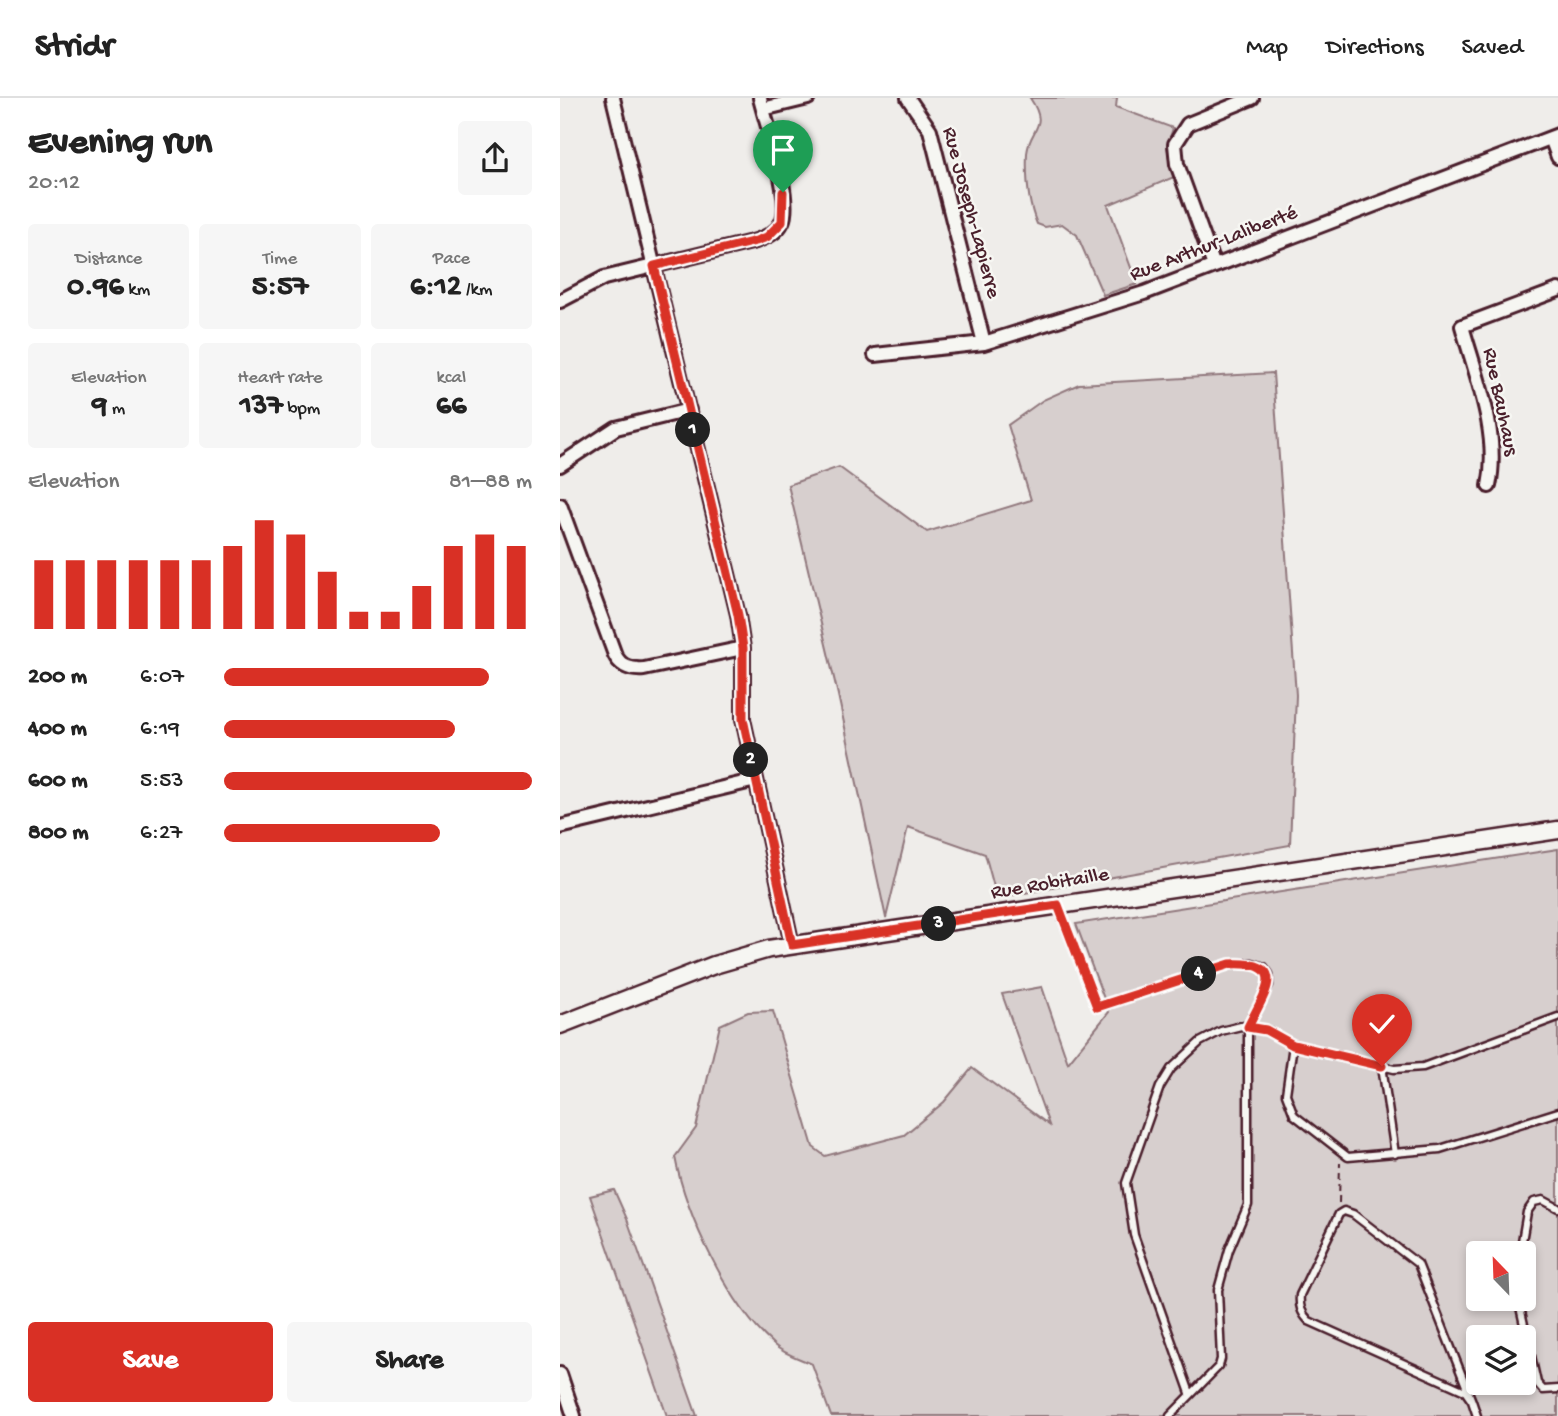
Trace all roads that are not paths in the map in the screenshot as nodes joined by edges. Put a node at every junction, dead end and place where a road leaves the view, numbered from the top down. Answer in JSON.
{"nodes":[{"id":1,"x":613,"y":98,"type":"edge"},
{"id":2,"x":808,"y":98,"type":"edge"},
{"id":3,"x":908,"y":98,"type":"edge"},
{"id":4,"x":1252,"y":98,"type":"edge"},
{"id":5,"x":761,"y":104,"type":"edge"},
{"id":6,"x":1555,"y":137,"type":"edge"},
{"id":7,"x":1558,"y":157,"type":"edge"},
{"id":8,"x":654,"y":266,"type":"junction"},
{"id":9,"x":1214,"y":267,"type":"junction"},
{"id":10,"x":1558,"y":290,"type":"edge"},
{"id":11,"x":560,"y":301,"type":"edge"},
{"id":12,"x":984,"y":343,"type":"junction"},
{"id":13,"x":875,"y":355,"type":"dead end"},
{"id":14,"x":689,"y":410,"type":"junction"},
{"id":15,"x":560,"y":465,"type":"edge"},
{"id":16,"x":1489,"y":486,"type":"dead end"},
{"id":17,"x":560,"y":505,"type":"edge"},
{"id":18,"x":743,"y":648,"type":"junction"},
{"id":19,"x":756,"y":780,"type":"junction"},
{"id":20,"x":560,"y":827,"type":"edge"},
{"id":21,"x":1558,"y":830,"type":"edge"},
{"id":22,"x":1058,"y":905,"type":"junction"},
{"id":23,"x":792,"y":945,"type":"junction"},
{"id":24,"x":1558,"y":1017,"type":"edge"},
{"id":25,"x":560,"y":1025,"type":"edge"},
{"id":26,"x":1248,"y":1027,"type":"junction"},
{"id":27,"x":1293,"y":1045,"type":"junction"},
{"id":28,"x":1382,"y":1066,"type":"junction"},
{"id":29,"x":1558,"y":1112,"type":"edge"},
{"id":30,"x":1395,"y":1154,"type":"junction"},
{"id":31,"x":1558,"y":1208,"type":"edge"},
{"id":32,"x":1522,"y":1241,"type":"edge"},
{"id":33,"x":1521,"y":1311,"type":"edge"},
{"id":34,"x":560,"y":1374,"type":"edge"},
{"id":35,"x":1558,"y":1389,"type":"edge"},
{"id":36,"x":1190,"y":1394,"type":"junction"},
{"id":37,"x":1472,"y":1401,"type":"junction"},
{"id":38,"x":574,"y":1416,"type":"edge"},
{"id":39,"x":1170,"y":1416,"type":"edge"},
{"id":40,"x":1477,"y":1416,"type":"edge"}],
"edges":[{"from":1,"to":8,"type":"street"},
{"from":2,"to":5,"type":"street"},
{"from":3,"to":12,"type":"street","name":"Rue Joseph-Lapierre"},
{"from":4,"to":9,"type":"street"},
{"from":5,"to":8,"type":"street"},
{"from":6,"to":7,"type":"street"},
{"from":6,"to":9,"type":"street","name":"Rue Arthur-Laliberté"},
{"from":8,"to":11,"type":"street"},
{"from":8,"to":14,"type":"street"},
{"from":9,"to":12,"type":"street","name":"Rue Arthur-Laliberté"},
{"from":10,"to":16,"type":"street","name":"Rue Bauhaus"},
{"from":12,"to":13,"type":"street","name":"Rue Arthur-Laliberté"},
{"from":14,"to":15,"type":"street"},
{"from":14,"to":18,"type":"street"},
{"from":17,"to":18,"type":"street"},
{"from":18,"to":19,"type":"street"},
{"from":19,"to":20,"type":"street"},
{"from":19,"to":23,"type":"street"},
{"from":21,"to":22,"type":"street","name":"Rue Robitaille"},
{"from":22,"to":23,"type":"street","name":"Rue Robitaille"},
{"from":22,"to":26,"type":"lane"},
{"from":23,"to":25,"type":"street","name":"Rue Robitaille"},
{"from":24,"to":28,"type":"lane"},
{"from":26,"to":27,"type":"lane"},
{"from":26,"to":36,"type":"lane"},
{"from":26,"to":36,"type":"lane"},
{"from":27,"to":28,"type":"lane"},
{"from":27,"to":30,"type":"lane"},
{"from":28,"to":30,"type":"lane"},
{"from":29,"to":30,"type":"lane"},
{"from":31,"to":32,"type":"lane"},
{"from":33,"to":35,"type":"lane"},
{"from":34,"to":38,"type":"street"},
{"from":36,"to":39,"type":"lane"},
{"from":37,"to":37,"type":"lane"},
{"from":37,"to":40,"type":"lane"}]}
